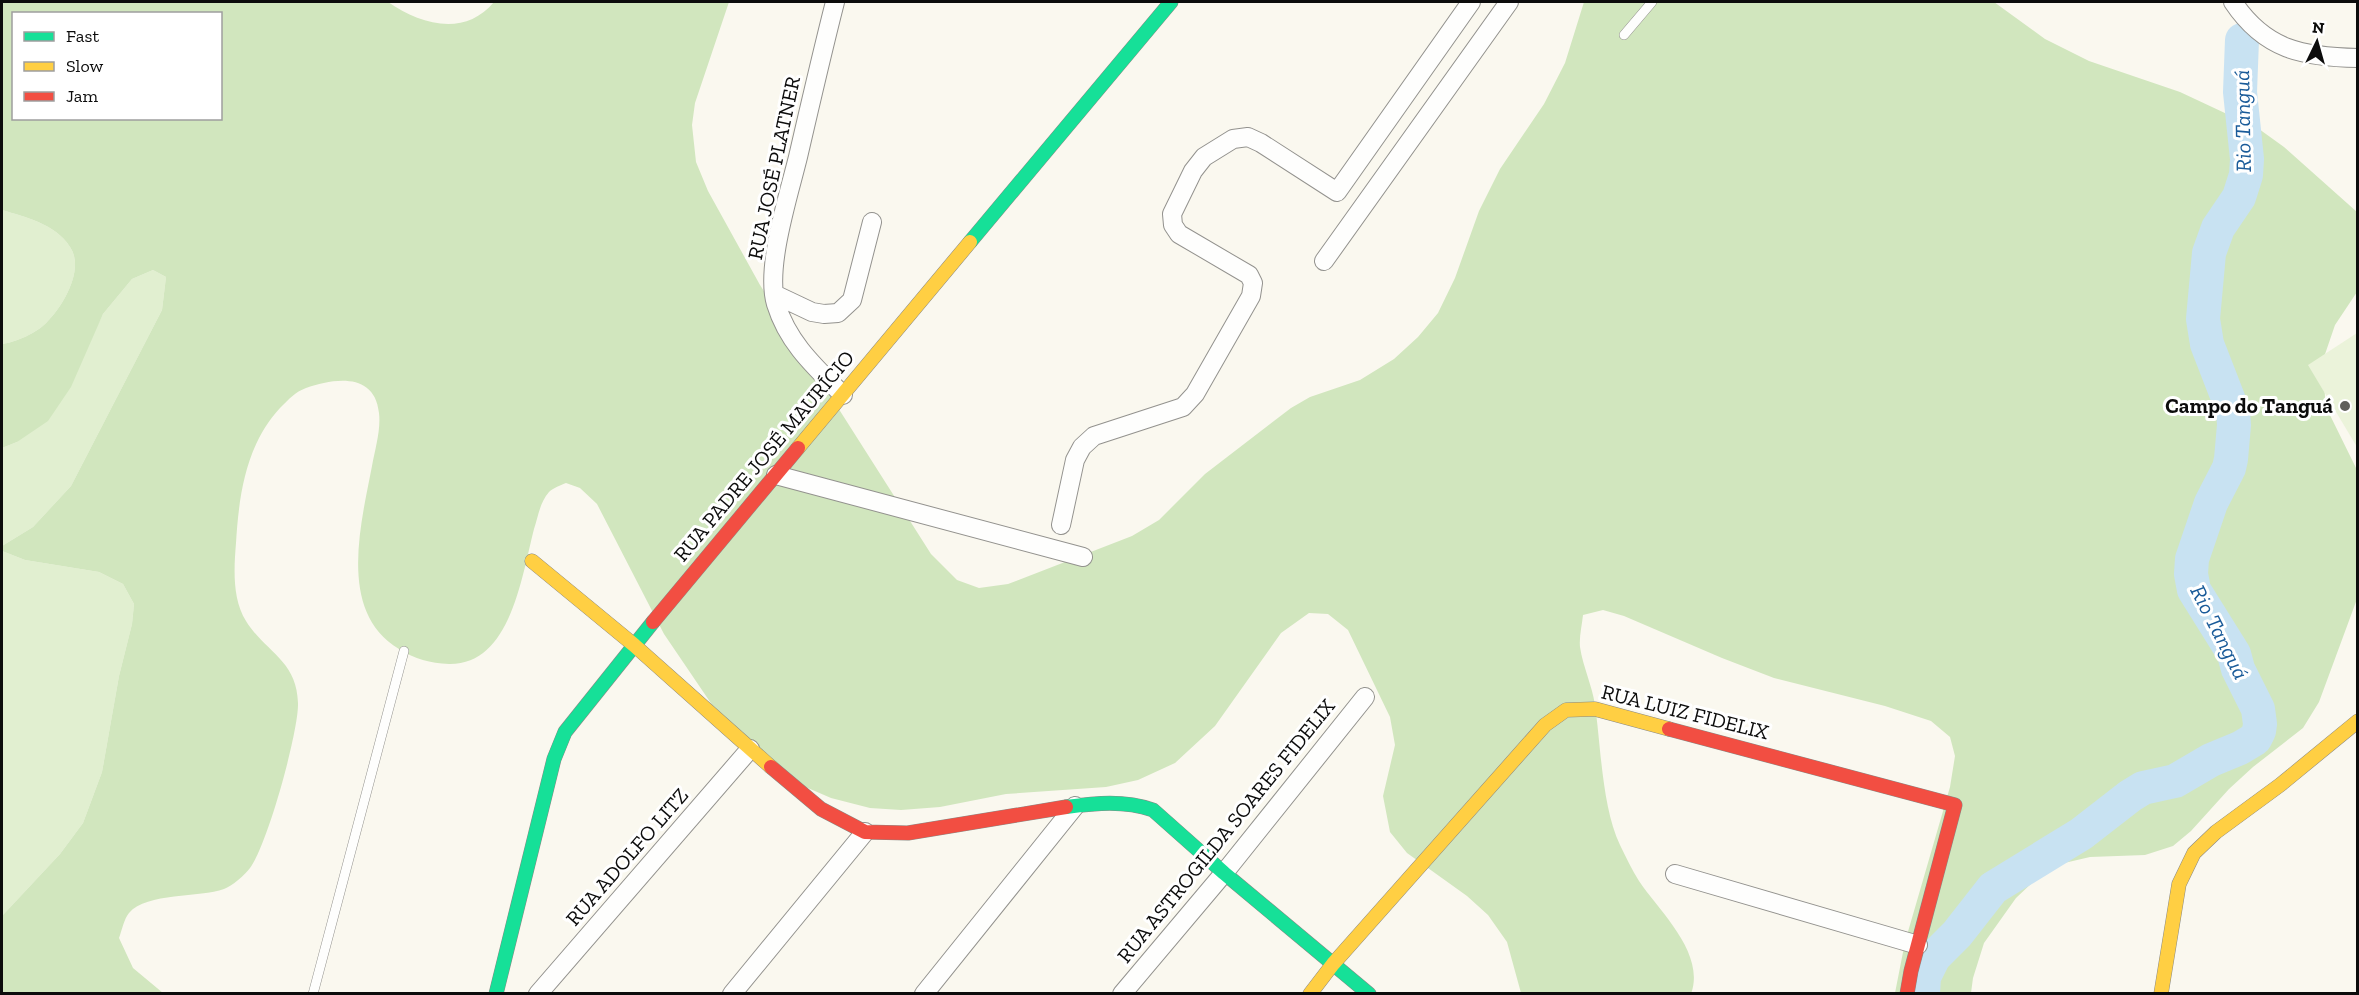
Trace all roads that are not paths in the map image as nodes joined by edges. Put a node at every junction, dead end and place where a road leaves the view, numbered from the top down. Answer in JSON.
{"nodes":[{"id":1,"x":835,"y":2,"type":"edge"},
{"id":2,"x":1171,"y":2,"type":"edge"},
{"id":3,"x":1472,"y":2,"type":"edge"},
{"id":4,"x":1509,"y":2,"type":"edge"},
{"id":5,"x":1652,"y":2,"type":"edge"},
{"id":6,"x":2233,"y":2,"type":"edge"},
{"id":7,"x":1624,"y":35,"type":"dead end"},
{"id":8,"x":2358,"y":58,"type":"edge"},
{"id":9,"x":872,"y":222,"type":"dead end"},
{"id":10,"x":1324,"y":261,"type":"dead end"},
{"id":11,"x":774,"y":294,"type":"junction"},
{"id":12,"x":843,"y":395,"type":"junction"},
{"id":13,"x":776,"y":475,"type":"junction"},
{"id":14,"x":1061,"y":525,"type":"dead end"},
{"id":15,"x":1083,"y":557,"type":"dead end"},
{"id":16,"x":532,"y":561,"type":"dead end"},
{"id":17,"x":634,"y":645,"type":"junction"},
{"id":18,"x":404,"y":651,"type":"dead end"},
{"id":19,"x":1365,"y":697,"type":"dead end"},
{"id":20,"x":2358,"y":721,"type":"edge"},
{"id":21,"x":750,"y":749,"type":"junction"},
{"id":22,"x":1075,"y":806,"type":"junction"},
{"id":23,"x":865,"y":832,"type":"junction"},
{"id":24,"x":1224,"y":873,"type":"junction"},
{"id":25,"x":1675,"y":874,"type":"dead end"},
{"id":26,"x":1918,"y":945,"type":"junction"},
{"id":27,"x":1333,"y":964,"type":"junction"},
{"id":28,"x":314,"y":993,"type":"edge"},
{"id":29,"x":496,"y":993,"type":"edge"},
{"id":30,"x":537,"y":993,"type":"edge"},
{"id":31,"x":732,"y":993,"type":"edge"},
{"id":32,"x":924,"y":993,"type":"edge"},
{"id":33,"x":1122,"y":993,"type":"edge"},
{"id":34,"x":1310,"y":993,"type":"edge"},
{"id":35,"x":1369,"y":993,"type":"edge"},
{"id":36,"x":1907,"y":993,"type":"edge"},
{"id":37,"x":2161,"y":993,"type":"edge"}],
"edges":[{"from":1,"to":11,"type":"street","name":"RUA JOSÉ PLATNER"},
{"from":2,"to":12,"type":"street","name":"RUA PADRE JOSÉ MAURÍCIO"},
{"from":3,"to":14,"type":"street"},
{"from":4,"to":10,"type":"street"},
{"from":5,"to":7,"type":"lane"},
{"from":6,"to":8,"type":"street"},
{"from":9,"to":11,"type":"street"},
{"from":11,"to":12,"type":"street","name":"RUA JOSÉ PLATNER"},
{"from":12,"to":13,"type":"street","name":"RUA PADRE JOSÉ MAURÍCIO"},
{"from":13,"to":15,"type":"street"},
{"from":13,"to":17,"type":"street","name":"RUA PADRE JOSÉ MAURÍCIO"},
{"from":16,"to":17,"type":"street"},
{"from":17,"to":21,"type":"street"},
{"from":17,"to":29,"type":"street","name":"RUA PADRE JOSÉ MAURÍCIO"},
{"from":18,"to":28,"type":"lane"},
{"from":19,"to":24,"type":"street","name":"RUA ASTROGILDA SOARES FIDELIX"},
{"from":20,"to":37,"type":"street"},
{"from":21,"to":23,"type":"street"},
{"from":21,"to":30,"type":"street","name":"RUA ADOLFO LITZ"},
{"from":22,"to":23,"type":"street"},
{"from":22,"to":24,"type":"street"},
{"from":22,"to":32,"type":"street"},
{"from":23,"to":31,"type":"street"},
{"from":24,"to":27,"type":"street"},
{"from":24,"to":33,"type":"street","name":"RUA ASTROGILDA SOARES FIDELIX"},
{"from":25,"to":26,"type":"street"},
{"from":26,"to":27,"type":"street","name":"RUA LUIZ FIDELIX"},
{"from":26,"to":36,"type":"street"},
{"from":27,"to":34,"type":"street","name":"RUA LUIZ FIDELIX"},
{"from":27,"to":35,"type":"street"}]}
